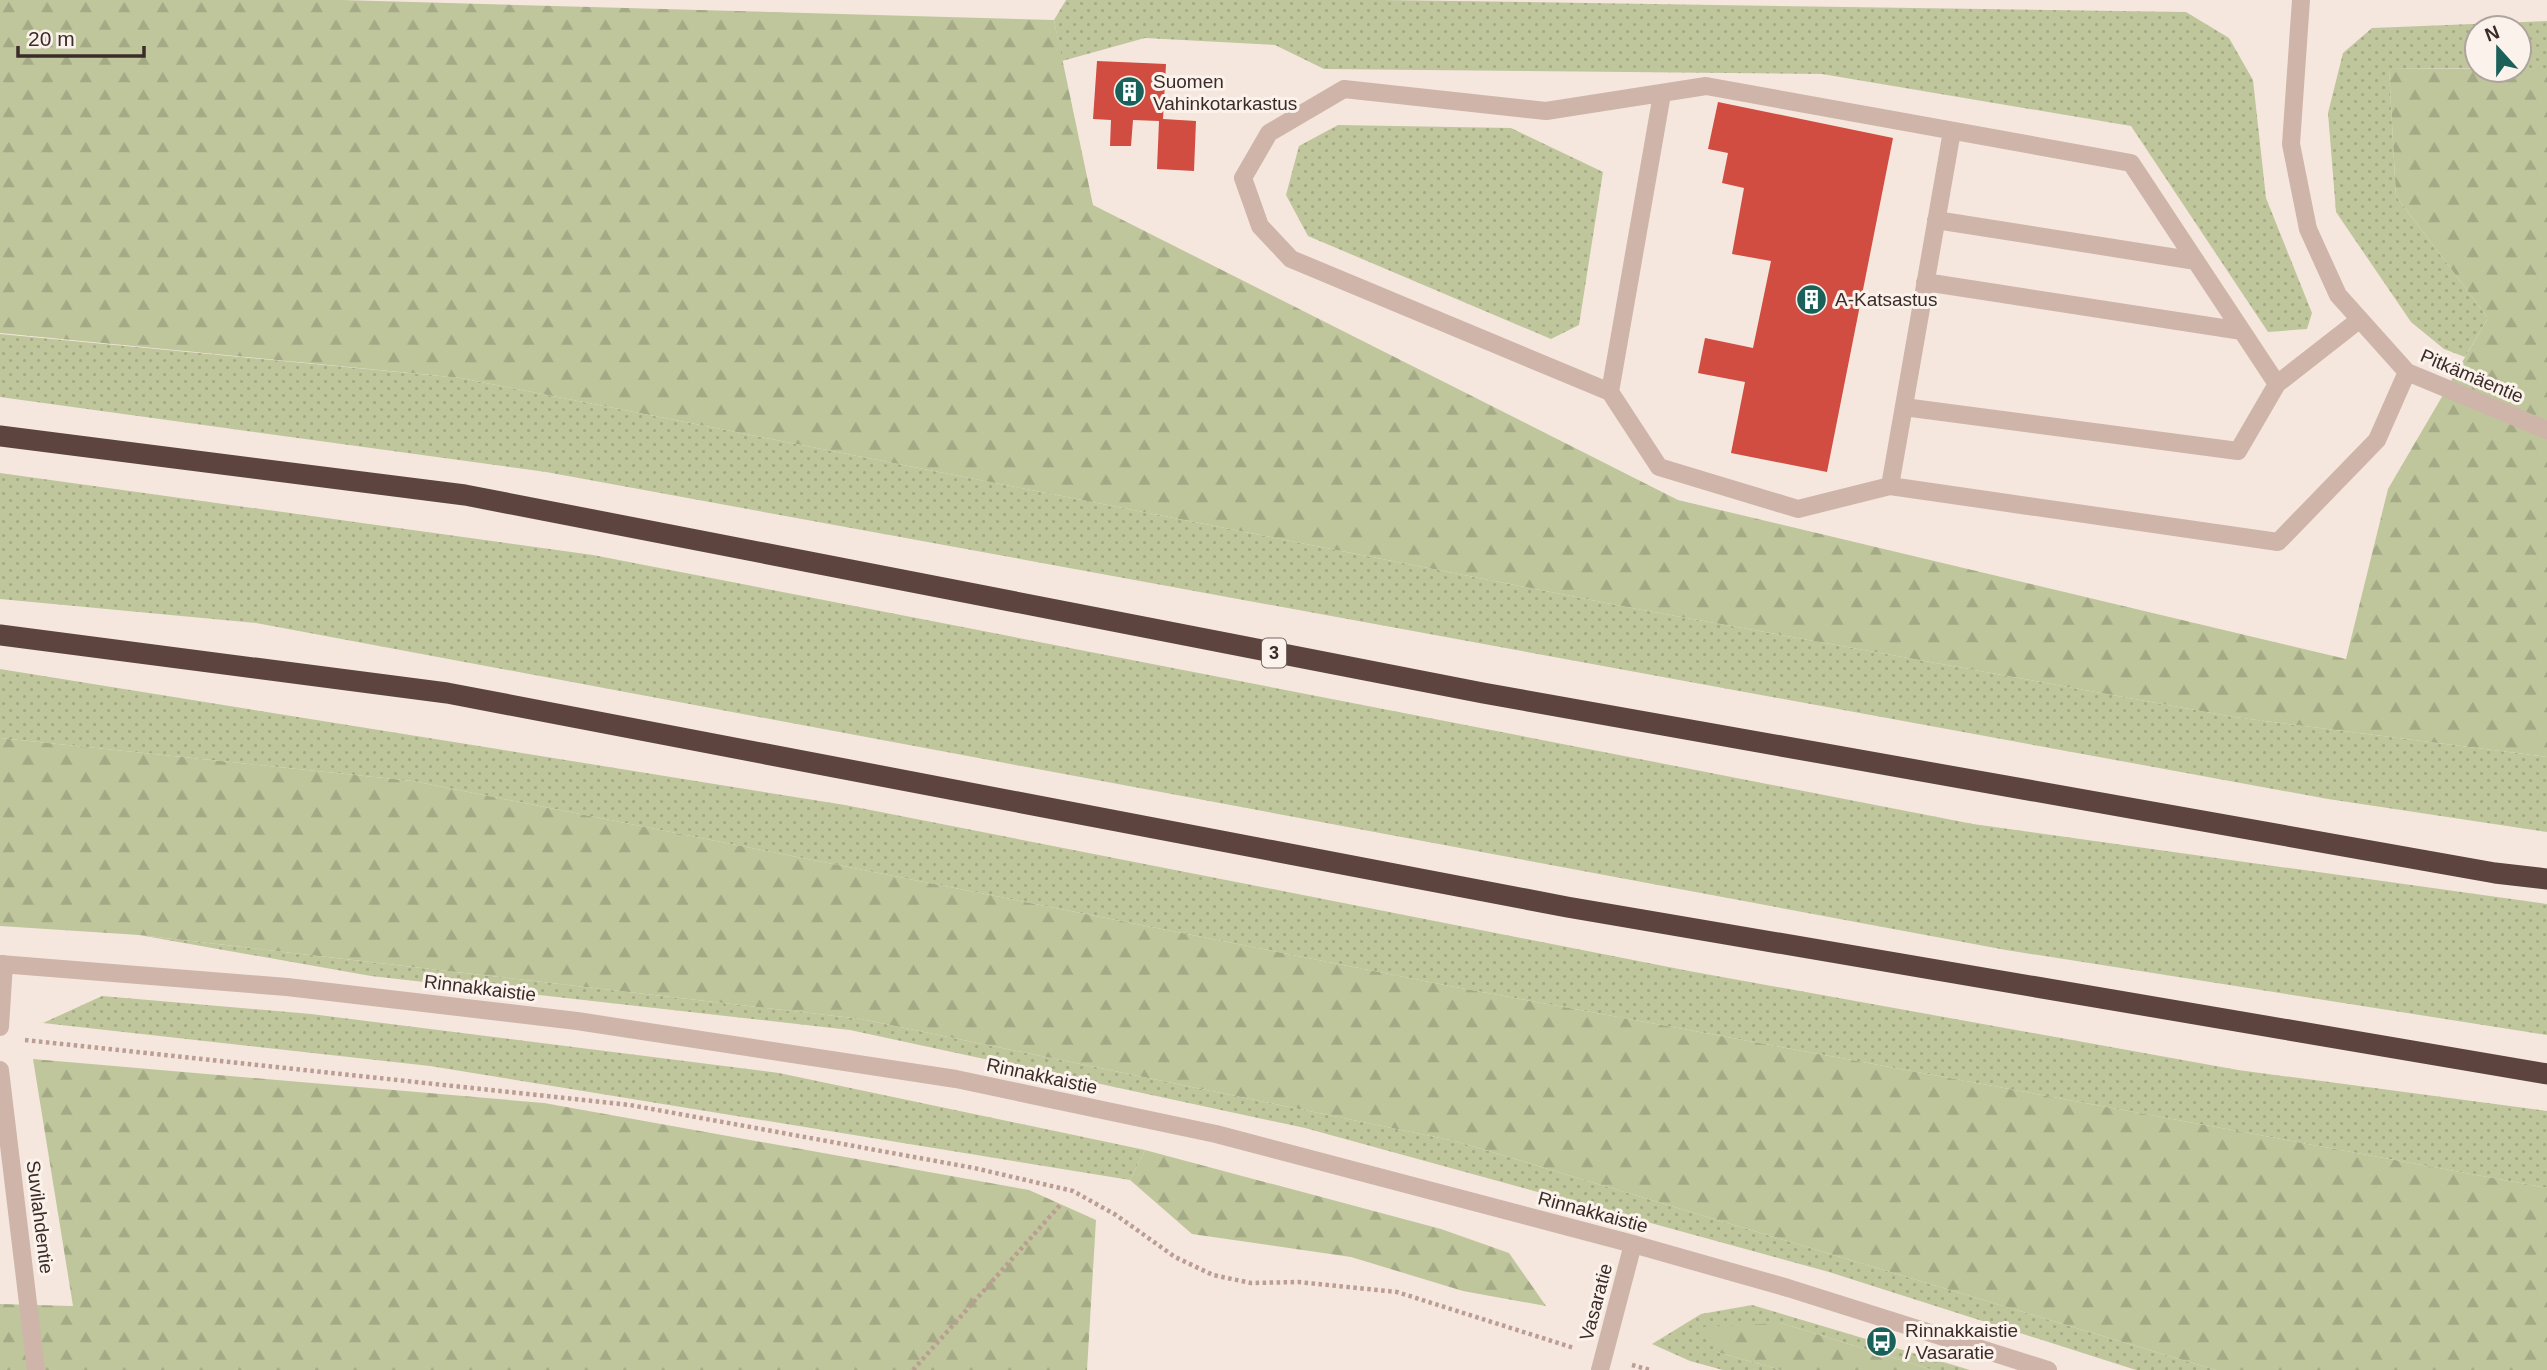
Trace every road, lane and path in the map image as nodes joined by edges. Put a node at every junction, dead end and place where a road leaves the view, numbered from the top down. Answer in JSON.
{"nodes":[{"id":1,"x":2301,"y":0,"type":"edge"},
{"id":2,"x":1662,"y":93,"type":"junction"},
{"id":3,"x":1952,"y":131,"type":"junction"},
{"id":4,"x":1937,"y":220,"type":"junction"},
{"id":5,"x":2196,"y":261,"type":"junction"},
{"id":6,"x":1925,"y":282,"type":"junction"},
{"id":7,"x":2359,"y":320,"type":"junction"},
{"id":8,"x":2242,"y":331,"type":"junction"},
{"id":9,"x":2407,"y":372,"type":"junction"},
{"id":10,"x":2277,"y":384,"type":"junction"},
{"id":11,"x":1610,"y":392,"type":"junction"},
{"id":12,"x":1904,"y":407,"type":"junction"},
{"id":13,"x":2547,"y":430,"type":"edge"},
{"id":14,"x":0,"y":436,"type":"edge"},
{"id":15,"x":1890,"y":486,"type":"junction"},
{"id":16,"x":0,"y":635,"type":"edge"},
{"id":17,"x":2547,"y":879,"type":"edge"},
{"id":18,"x":2,"y":964,"type":"edge"},
{"id":19,"x":7,"y":1033,"type":"edge"},
{"id":20,"x":0,"y":1070,"type":"edge"},
{"id":21,"x":2547,"y":1074,"type":"edge"},
{"id":22,"x":1061,"y":1204,"type":"dead end"},
{"id":23,"x":1633,"y":1244,"type":"junction"},
{"id":24,"x":1601,"y":1363,"type":"edge"},
{"id":25,"x":36,"y":1370,"type":"edge"},
{"id":26,"x":913,"y":1370,"type":"edge"},
{"id":27,"x":1650,"y":1370,"type":"edge"},
{"id":28,"x":2048,"y":1370,"type":"edge"}],
"edges":[{"from":1,"to":7,"type":"street","name":"Pitkämäentie"},
{"from":2,"to":3,"type":"street"},
{"from":2,"to":11,"type":"street"},
{"from":2,"to":11,"type":"street"},
{"from":3,"to":4,"type":"street"},
{"from":3,"to":5,"type":"street"},
{"from":4,"to":5,"type":"street"},
{"from":4,"to":6,"type":"street"},
{"from":5,"to":8,"type":"street"},
{"from":6,"to":8,"type":"street"},
{"from":6,"to":12,"type":"street"},
{"from":7,"to":9,"type":"street","name":"Pitkämäentie"},
{"from":7,"to":10,"type":"street"},
{"from":8,"to":10,"type":"street"},
{"from":9,"to":13,"type":"street","name":"Pitkämäentie"},
{"from":9,"to":15,"type":"street"},
{"from":10,"to":12,"type":"street"},
{"from":11,"to":15,"type":"street"},
{"from":12,"to":15,"type":"street"},
{"from":14,"to":17,"type":"highway","number":"3"},
{"from":16,"to":21,"type":"highway"},
{"from":18,"to":19,"type":"street"},
{"from":18,"to":23,"type":"street","name":"Rinnakkaistie"},
{"from":19,"to":24,"type":"path"},
{"from":20,"to":25,"type":"street","name":"Suvilahdentie"},
{"from":22,"to":26,"type":"path"},
{"from":23,"to":24,"type":"street","name":"Vasaratie"},
{"from":23,"to":28,"type":"street","name":"Rinnakkaistie"},
{"from":24,"to":27,"type":"path"}]}
